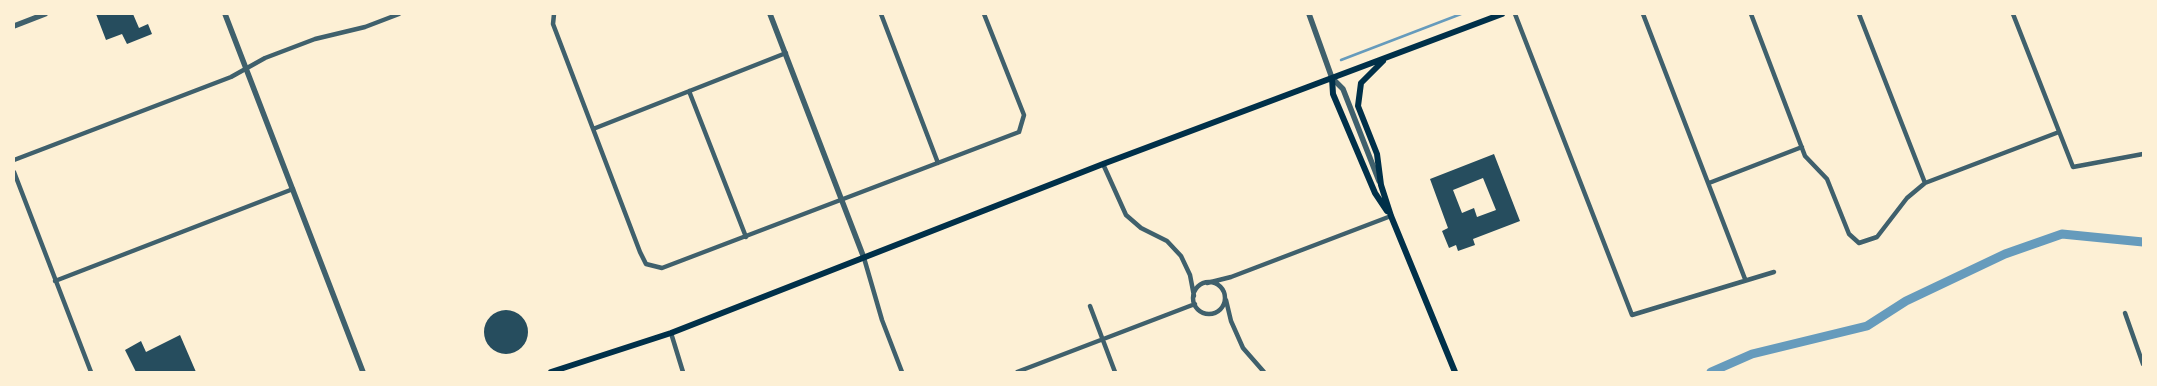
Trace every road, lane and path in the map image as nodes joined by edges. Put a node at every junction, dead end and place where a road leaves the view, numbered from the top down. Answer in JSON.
{"nodes":[{"id":1,"x":45,"y":14,"type":"edge"},
{"id":2,"x":225,"y":14,"type":"edge"},
{"id":3,"x":399,"y":14,"type":"edge"},
{"id":4,"x":554,"y":14,"type":"edge"},
{"id":5,"x":770,"y":14,"type":"edge"},
{"id":6,"x":881,"y":14,"type":"edge"},
{"id":7,"x":984,"y":14,"type":"edge"},
{"id":8,"x":1308,"y":14,"type":"edge"},
{"id":9,"x":1502,"y":14,"type":"edge"},
{"id":10,"x":1515,"y":14,"type":"edge"},
{"id":11,"x":1643,"y":14,"type":"edge"},
{"id":12,"x":1751,"y":14,"type":"edge"},
{"id":13,"x":1859,"y":14,"type":"edge"},
{"id":14,"x":2013,"y":14,"type":"edge"},
{"id":15,"x":14,"y":26,"type":"edge"},
{"id":16,"x":786,"y":53,"type":"junction"},
{"id":17,"x":1394,"y":55,"type":"junction"},
{"id":18,"x":247,"y":69,"type":"junction"},
{"id":19,"x":1332,"y":78,"type":"junction"},
{"id":20,"x":689,"y":91,"type":"junction"},
{"id":21,"x":593,"y":129,"type":"junction"},
{"id":22,"x":2059,"y":132,"type":"junction"},
{"id":23,"x":1802,"y":147,"type":"junction"},
{"id":24,"x":2143,"y":154,"type":"edge"},
{"id":25,"x":14,"y":160,"type":"edge"},
{"id":26,"x":938,"y":164,"type":"junction"},
{"id":27,"x":1103,"y":164,"type":"junction"},
{"id":28,"x":14,"y":172,"type":"edge"},
{"id":29,"x":1708,"y":183,"type":"junction"},
{"id":30,"x":1925,"y":183,"type":"junction"},
{"id":31,"x":1381,"y":185,"type":"junction"},
{"id":32,"x":293,"y":189,"type":"junction"},
{"id":33,"x":842,"y":201,"type":"junction"},
{"id":34,"x":1391,"y":216,"type":"junction"},
{"id":35,"x":746,"y":237,"type":"junction"},
{"id":36,"x":864,"y":258,"type":"junction"},
{"id":37,"x":1774,"y":272,"type":"dead end"},
{"id":38,"x":1745,"y":279,"type":"junction"},
{"id":39,"x":56,"y":280,"type":"junction"},
{"id":40,"x":1207,"y":283,"type":"junction"},
{"id":41,"x":1225,"y":294,"type":"junction"},
{"id":42,"x":1194,"y":296,"type":"junction"},
{"id":43,"x":1195,"y":304,"type":"junction"},
{"id":44,"x":1090,"y":306,"type":"dead end"},
{"id":45,"x":2125,"y":313,"type":"dead end"},
{"id":46,"x":671,"y":333,"type":"junction"},
{"id":47,"x":1102,"y":340,"type":"junction"},
{"id":48,"x":2143,"y":364,"type":"edge"},
{"id":49,"x":91,"y":372,"type":"edge"},
{"id":50,"x":363,"y":372,"type":"edge"},
{"id":51,"x":551,"y":372,"type":"edge"},
{"id":52,"x":683,"y":372,"type":"edge"},
{"id":53,"x":902,"y":372,"type":"edge"},
{"id":54,"x":1017,"y":372,"type":"edge"},
{"id":55,"x":1115,"y":372,"type":"edge"},
{"id":56,"x":1264,"y":372,"type":"edge"},
{"id":57,"x":1455,"y":372,"type":"edge"}],
"edges":[{"from":1,"to":15,"type":"street"},
{"from":2,"to":18,"type":"street"},
{"from":3,"to":18,"type":"street"},
{"from":4,"to":21,"type":"street"},
{"from":5,"to":16,"type":"street"},
{"from":6,"to":26,"type":"street"},
{"from":7,"to":26,"type":"street"},
{"from":8,"to":19,"type":"street"},
{"from":9,"to":17,"type":"main road"},
{"from":10,"to":38,"type":"street"},
{"from":11,"to":29,"type":"street"},
{"from":12,"to":23,"type":"street"},
{"from":13,"to":30,"type":"street"},
{"from":14,"to":22,"type":"street"},
{"from":16,"to":20,"type":"street"},
{"from":16,"to":33,"type":"street"},
{"from":17,"to":19,"type":"main road"},
{"from":17,"to":31,"type":"main road"},
{"from":18,"to":25,"type":"street"},
{"from":18,"to":32,"type":"street"},
{"from":19,"to":27,"type":"main road"},
{"from":19,"to":31,"type":"street"},
{"from":19,"to":34,"type":"main road"},
{"from":20,"to":21,"type":"street"},
{"from":20,"to":35,"type":"street"},
{"from":21,"to":35,"type":"street"},
{"from":22,"to":24,"type":"street"},
{"from":22,"to":30,"type":"street"},
{"from":23,"to":29,"type":"street"},
{"from":23,"to":30,"type":"street"},
{"from":26,"to":33,"type":"street"},
{"from":27,"to":36,"type":"main road"},
{"from":27,"to":42,"type":"street"},
{"from":28,"to":39,"type":"street"},
{"from":29,"to":38,"type":"street"},
{"from":31,"to":34,"type":"main road"},
{"from":32,"to":39,"type":"street"},
{"from":32,"to":50,"type":"street"},
{"from":33,"to":35,"type":"street"},
{"from":33,"to":36,"type":"street"},
{"from":34,"to":40,"type":"street"},
{"from":34,"to":57,"type":"main road"},
{"from":36,"to":46,"type":"main road"},
{"from":36,"to":53,"type":"street"},
{"from":37,"to":38,"type":"street"},
{"from":39,"to":49,"type":"street"},
{"from":40,"to":41,"type":"street"},
{"from":40,"to":42,"type":"street"},
{"from":41,"to":43,"type":"street"},
{"from":41,"to":56,"type":"street"},
{"from":42,"to":43,"type":"street"},
{"from":43,"to":47,"type":"street"},
{"from":44,"to":47,"type":"street"},
{"from":45,"to":48,"type":"street"},
{"from":46,"to":51,"type":"main road"},
{"from":46,"to":52,"type":"street"},
{"from":47,"to":54,"type":"street"},
{"from":47,"to":55,"type":"street"}]}
